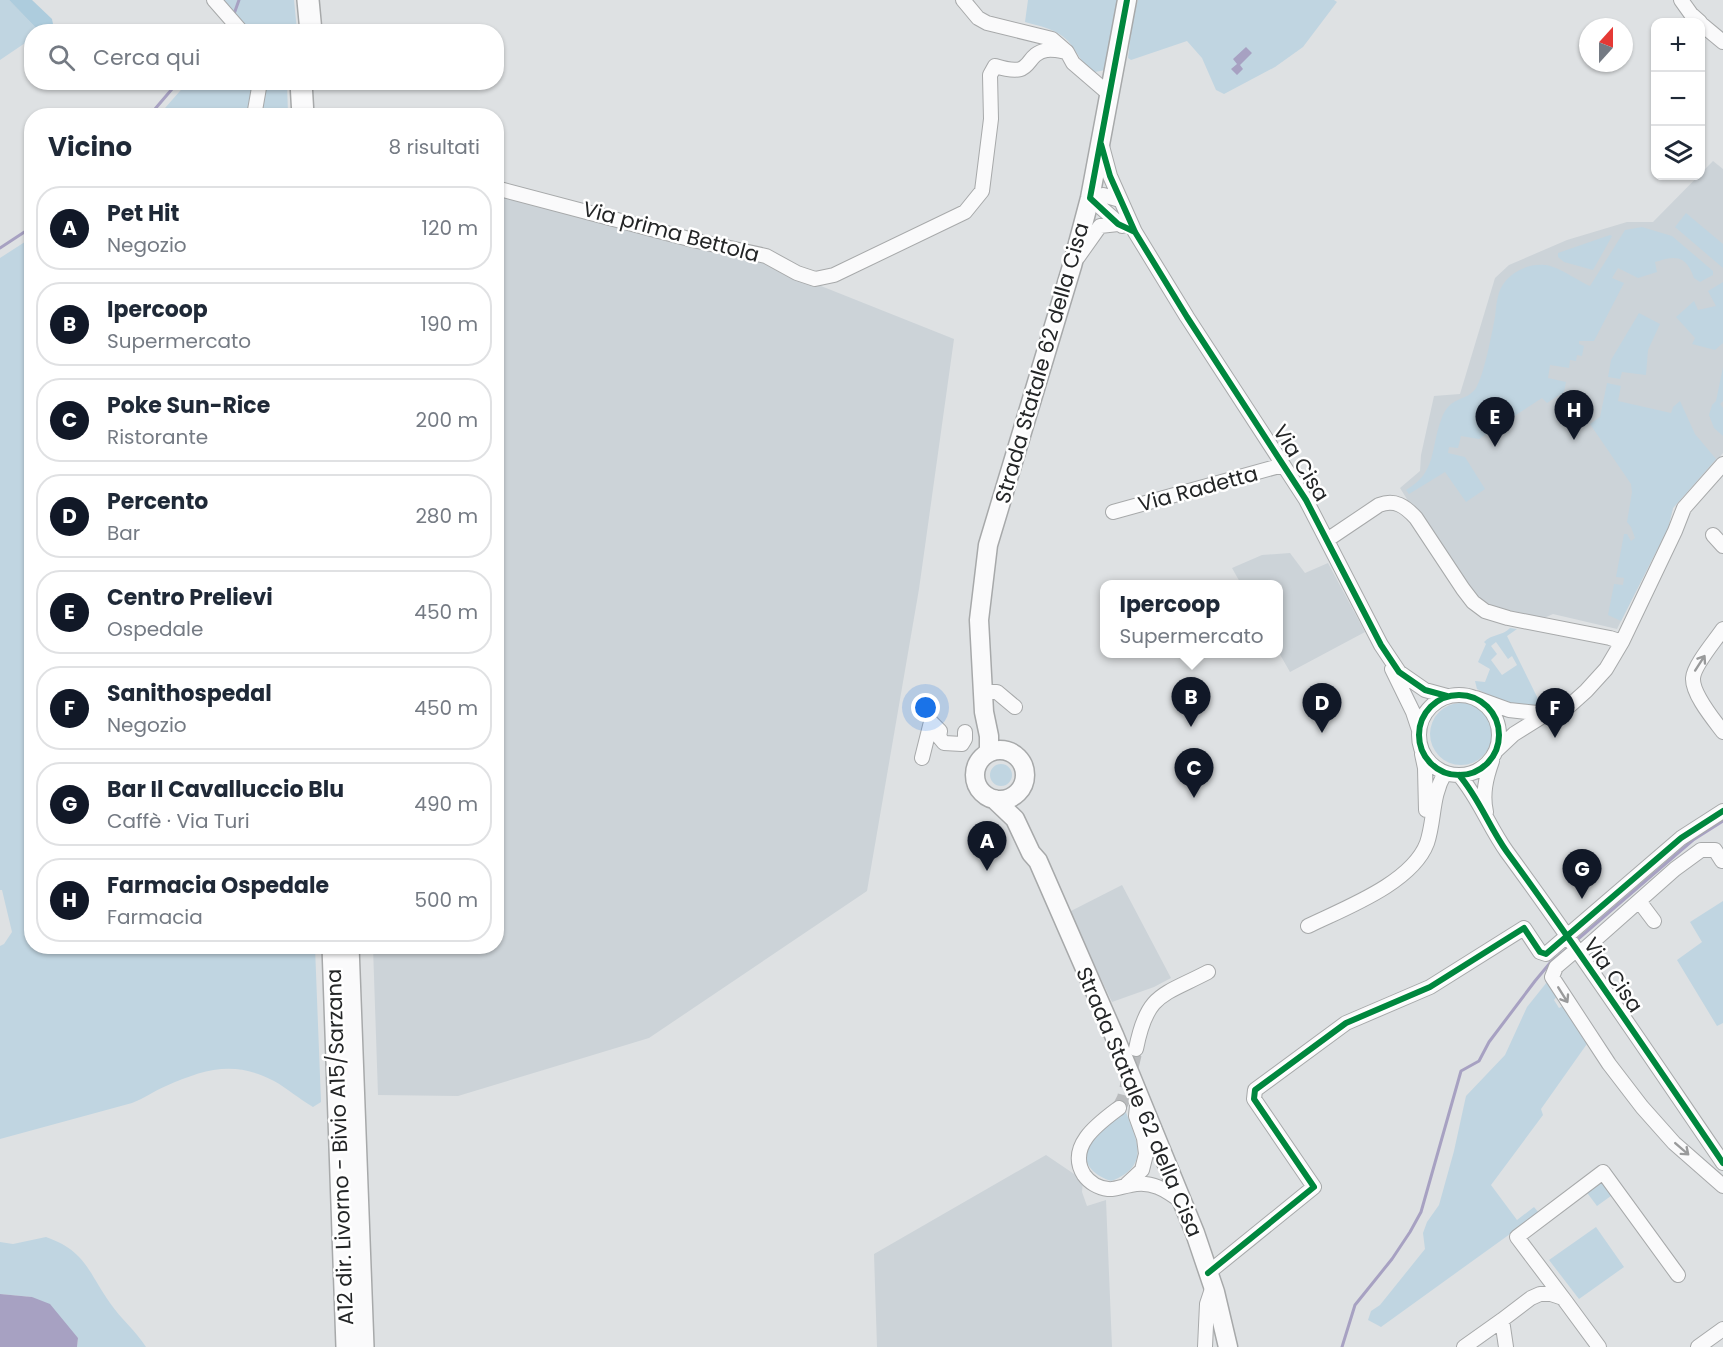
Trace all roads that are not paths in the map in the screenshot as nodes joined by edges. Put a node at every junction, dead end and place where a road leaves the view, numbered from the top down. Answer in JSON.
{"nodes":[{"id":1,"x":214,"y":0,"type":"edge"},
{"id":2,"x":294,"y":0,"type":"edge"},
{"id":3,"x":308,"y":0,"type":"edge"},
{"id":4,"x":963,"y":0,"type":"edge"},
{"id":5,"x":1681,"y":0,"type":"edge"},
{"id":6,"x":1127,"y":1,"type":"edge"},
{"id":7,"x":1695,"y":18,"type":"edge"},
{"id":8,"x":235,"y":24,"type":"edge"},
{"id":9,"x":296,"y":24,"type":"edge"},
{"id":10,"x":310,"y":24,"type":"edge"},
{"id":11,"x":1705,"y":27,"type":"edge"},
{"id":12,"x":1723,"y":42,"type":"edge"},
{"id":13,"x":1067,"y":52,"type":"junction"},
{"id":14,"x":259,"y":90,"type":"edge"},
{"id":15,"x":301,"y":90,"type":"edge"},
{"id":16,"x":316,"y":90,"type":"edge"},
{"id":17,"x":1109,"y":94,"type":"junction"},
{"id":18,"x":255,"y":108,"type":"edge"},
{"id":19,"x":303,"y":108,"type":"edge"},
{"id":20,"x":317,"y":108,"type":"edge"},
{"id":21,"x":1101,"y":144,"type":"junction"},
{"id":22,"x":504,"y":190,"type":"edge"},
{"id":23,"x":1090,"y":198,"type":"junction"},
{"id":24,"x":1120,"y":200,"type":"junction"},
{"id":25,"x":1118,"y":224,"type":"junction"},
{"id":26,"x":1135,"y":232,"type":"junction"},
{"id":27,"x":1072,"y":266,"type":"junction"},
{"id":28,"x":1723,"y":464,"type":"edge"},
{"id":29,"x":1283,"y":465,"type":"junction"},
{"id":30,"x":1113,"y":512,"type":"dead end"},
{"id":31,"x":1713,"y":535,"type":"dead end"},
{"id":32,"x":1327,"y":540,"type":"junction"},
{"id":33,"x":1723,"y":546,"type":"edge"},
{"id":34,"x":1723,"y":629,"type":"edge"},
{"id":35,"x":1622,"y":642,"type":"junction"},
{"id":36,"x":1382,"y":645,"type":"junction"},
{"id":37,"x":983,"y":692,"type":"junction"},
{"id":38,"x":1447,"y":696,"type":"junction"},
{"id":39,"x":1476,"y":698,"type":"junction"},
{"id":40,"x":1015,"y":707,"type":"dead end"},
{"id":41,"x":1546,"y":714,"type":"junction"},
{"id":42,"x":1419,"y":730,"type":"junction"},
{"id":43,"x":965,"y":732,"type":"dead end"},
{"id":44,"x":1723,"y":732,"type":"edge"},
{"id":45,"x":1421,"y":748,"type":"junction"},
{"id":46,"x":989,"y":752,"type":"junction"},
{"id":47,"x":1495,"y":752,"type":"junction"},
{"id":48,"x":1012,"y":753,"type":"junction"},
{"id":49,"x":922,"y":758,"type":"dead end"},
{"id":50,"x":1452,"y":774,"type":"junction"},
{"id":51,"x":1021,"y":788,"type":"junction"},
{"id":52,"x":994,"y":799,"type":"junction"},
{"id":53,"x":1723,"y":811,"type":"edge"},
{"id":54,"x":1496,"y":836,"type":"junction"},
{"id":55,"x":1427,"y":842,"type":"junction"},
{"id":56,"x":1038,"y":861,"type":"junction"},
{"id":57,"x":1722,"y":861,"type":"edge"},
{"id":58,"x":1639,"y":901,"type":"junction"},
{"id":59,"x":1654,"y":921,"type":"dead end"},
{"id":60,"x":1308,"y":926,"type":"dead end"},
{"id":61,"x":1567,"y":936,"type":"junction"},
{"id":62,"x":1577,"y":952,"type":"junction"},
{"id":63,"x":333,"y":954,"type":"edge"},
{"id":64,"x":348,"y":954,"type":"edge"},
{"id":65,"x":1208,"y":972,"type":"dead end"},
{"id":66,"x":1136,"y":1049,"type":"tunnel mouth"},
{"id":67,"x":1138,"y":1096,"type":"junction"},
{"id":68,"x":1119,"y":1108,"type":"tunnel mouth"},
{"id":69,"x":1159,"y":1144,"type":"junction"},
{"id":70,"x":1723,"y":1163,"type":"edge"},
{"id":71,"x":1125,"y":1186,"type":"junction"},
{"id":72,"x":1723,"y":1186,"type":"edge"},
{"id":73,"x":1183,"y":1203,"type":"junction"},
{"id":74,"x":1678,"y":1275,"type":"dead end"},
{"id":75,"x":1211,"y":1280,"type":"junction"},
{"id":76,"x":1563,"y":1298,"type":"junction"},
{"id":77,"x":1502,"y":1320,"type":"junction"},
{"id":78,"x":1723,"y":1329,"type":"edge"},
{"id":79,"x":347,"y":1347,"type":"edge"},
{"id":80,"x":363,"y":1347,"type":"edge"},
{"id":81,"x":1205,"y":1347,"type":"edge"},
{"id":82,"x":1228,"y":1347,"type":"edge"},
{"id":83,"x":1464,"y":1347,"type":"edge"},
{"id":84,"x":1506,"y":1347,"type":"edge"},
{"id":85,"x":1599,"y":1347,"type":"edge"},
{"id":86,"x":1698,"y":1347,"type":"edge"}],
"edges":[{"from":1,"to":8,"type":"street"},
{"from":2,"to":9,"type":"highway"},
{"from":3,"to":10,"type":"highway"},
{"from":4,"to":13,"type":"street"},
{"from":5,"to":7,"type":"street"},
{"from":6,"to":17,"type":"main road","name":"Strada Statale 62 della Cisa"},
{"from":11,"to":12,"type":"street"},
{"from":13,"to":17,"type":"street"},
{"from":13,"to":22,"type":"street","name":"Via prima Bettola"},
{"from":14,"to":18,"type":"street"},
{"from":15,"to":19,"type":"highway"},
{"from":16,"to":20,"type":"highway"},
{"from":17,"to":21,"type":"main road","name":"Strada Statale 62 della Cisa"},
{"from":21,"to":23,"type":"main road","name":"Strada Statale 62 della Cisa"},
{"from":21,"to":24,"type":"street","name":"Via Cisa"},
{"from":23,"to":24,"type":"street"},
{"from":23,"to":25,"type":"street"},
{"from":23,"to":27,"type":"main road","name":"Strada Statale 62 della Cisa"},
{"from":24,"to":26,"type":"street","name":"Via Cisa"},
{"from":25,"to":26,"type":"street"},
{"from":25,"to":27,"type":"street"},
{"from":26,"to":29,"type":"street","name":"Via Cisa"},
{"from":27,"to":37,"type":"main road","name":"Strada Statale 62 della Cisa"},
{"from":28,"to":35,"type":"street"},
{"from":29,"to":30,"type":"street","name":"Via Radetta"},
{"from":29,"to":32,"type":"street","name":"Via Cisa"},
{"from":31,"to":33,"type":"street"},
{"from":32,"to":35,"type":"street"},
{"from":32,"to":36,"type":"street","name":"Via Cisa"},
{"from":44,"to":34,"type":"street","one_way":true},
{"from":35,"to":41,"type":"street"},
{"from":36,"to":38,"type":"street","name":"Via Cisa"},
{"from":36,"to":42,"type":"street","name":"Via Cisa"},
{"from":37,"to":40,"type":"street"},
{"from":37,"to":46,"type":"main road","name":"Strada Statale 62 della Cisa"},
{"from":37,"to":48,"type":"main road","name":"Strada Statale 62 della Cisa"},
{"from":38,"to":39,"type":"street"},
{"from":38,"to":42,"type":"street"},
{"from":39,"to":41,"type":"street"},
{"from":39,"to":47,"type":"street"},
{"from":41,"to":47,"type":"street"},
{"from":42,"to":45,"type":"street"},
{"from":43,"to":49,"type":"street"},
{"from":45,"to":50,"type":"street"},
{"from":45,"to":55,"type":"street"},
{"from":46,"to":48,"type":"main road"},
{"from":46,"to":52,"type":"main road","name":"Strada Statale 62 della Cisa"},
{"from":47,"to":50,"type":"street"},
{"from":47,"to":54,"type":"street","name":"Via Cisa"},
{"from":48,"to":51,"type":"main road","name":"Strada Statale 62 della Cisa"},
{"from":50,"to":54,"type":"street","name":"Via Cisa"},
{"from":50,"to":55,"type":"street"},
{"from":51,"to":52,"type":"main road"},
{"from":51,"to":56,"type":"main road","name":"Strada Statale 62 della Cisa"},
{"from":52,"to":56,"type":"main road","name":"Strada Statale 62 della Cisa"},
{"from":53,"to":61,"type":"street"},
{"from":54,"to":61,"type":"street","name":"Via Cisa"},
{"from":55,"to":60,"type":"street"},
{"from":56,"to":67,"type":"main road","name":"Strada Statale 62 della Cisa"},
{"from":57,"to":58,"type":"street","name":"Via Cisa"},
{"from":58,"to":59,"type":"street"},
{"from":58,"to":62,"type":"street","name":"Via Cisa"},
{"from":61,"to":62,"type":"street","name":"Via Cisa"},
{"from":61,"to":75,"type":"street"},
{"from":62,"to":70,"type":"street","name":"Via Cisa"},
{"from":62,"to":72,"type":"street","one_way":true},
{"from":63,"to":79,"type":"highway","name":"A12 dir. Livorno - Bivio A15/Sarzana"},
{"from":64,"to":80,"type":"highway"},
{"from":65,"to":66,"type":"street"},
{"from":67,"to":69,"type":"main road","name":"Strada Statale 62 della Cisa"},
{"from":67,"to":71,"type":"street"},
{"from":68,"to":71,"type":"street"},
{"from":69,"to":71,"type":"street"},
{"from":69,"to":73,"type":"main road","name":"Strada Statale 62 della Cisa"},
{"from":71,"to":73,"type":"street"},
{"from":73,"to":75,"type":"main road","name":"Strada Statale 62 della Cisa"},
{"from":74,"to":76,"type":"street"},
{"from":75,"to":81,"type":"street"},
{"from":75,"to":82,"type":"main road","name":"Strada Statale 62 della Cisa"},
{"from":76,"to":77,"type":"street"},
{"from":76,"to":85,"type":"street"},
{"from":77,"to":83,"type":"street"},
{"from":77,"to":84,"type":"street"},
{"from":78,"to":86,"type":"street"}]}
